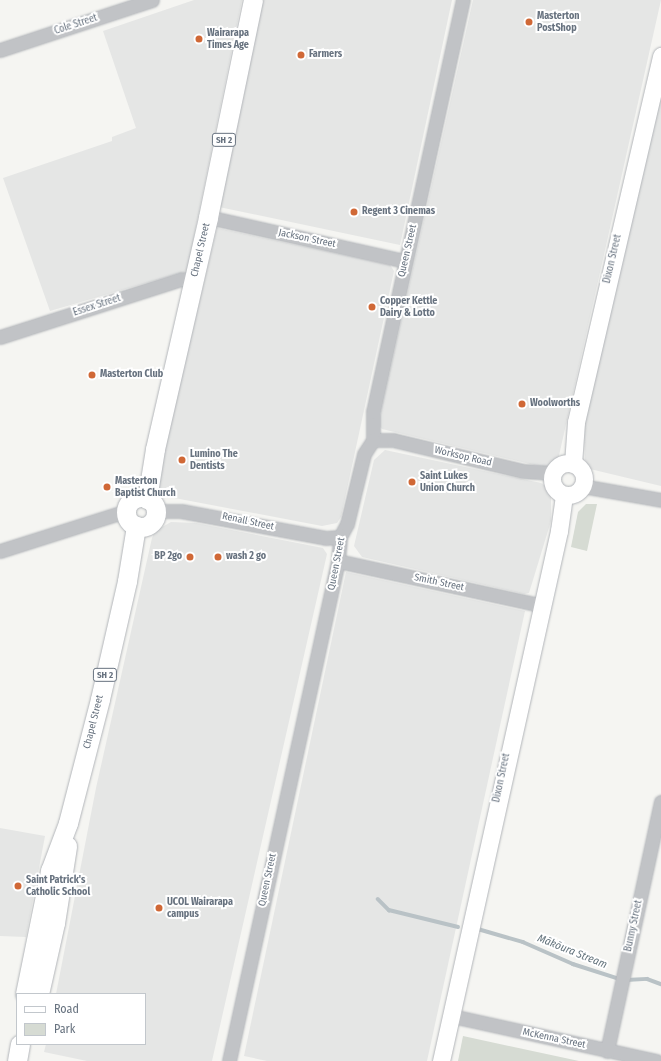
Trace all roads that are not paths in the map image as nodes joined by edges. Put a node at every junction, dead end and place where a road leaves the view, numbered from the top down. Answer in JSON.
{"nodes":[{"id":1,"x":152,"y":0,"type":"edge"},
{"id":2,"x":253,"y":0,"type":"edge"},
{"id":3,"x":463,"y":0,"type":"edge"},
{"id":4,"x":0,"y":50,"type":"edge"},
{"id":5,"x":661,"y":56,"type":"edge"},
{"id":6,"x":208,"y":217,"type":"junction"},
{"id":7,"x":405,"y":261,"type":"junction"},
{"id":8,"x":194,"y":280,"type":"junction"},
{"id":9,"x":0,"y":337,"type":"edge"},
{"id":10,"x":373,"y":440,"type":"junction"},
{"id":11,"x":573,"y":464,"type":"junction"},
{"id":12,"x":553,"y":473,"type":"junction"},
{"id":13,"x":582,"y":486,"type":"junction"},
{"id":14,"x":564,"y":495,"type":"junction"},
{"id":15,"x":661,"y":500,"type":"edge"},
{"id":16,"x":151,"y":505,"type":"junction"},
{"id":17,"x":126,"y":510,"type":"junction"},
{"id":18,"x":136,"y":526,"type":"junction"},
{"id":19,"x":340,"y":537,"type":"junction"},
{"id":20,"x":0,"y":551,"type":"edge"},
{"id":21,"x":338,"y":561,"type":"junction"},
{"id":22,"x":540,"y":605,"type":"junction"},
{"id":23,"x":661,"y":802,"type":"edge"},
{"id":24,"x":68,"y":823,"type":"junction"},
{"id":25,"x":24,"y":993,"type":"edge"},
{"id":26,"x":39,"y":993,"type":"edge"},
{"id":27,"x":452,"y":1016,"type":"junction"},
{"id":28,"x":20,"y":1045,"type":"edge"},
{"id":29,"x":607,"y":1051,"type":"junction"},
{"id":30,"x":17,"y":1061,"type":"edge"},
{"id":31,"x":228,"y":1061,"type":"edge"},
{"id":32,"x":441,"y":1061,"type":"edge"},
{"id":33,"x":656,"y":1061,"type":"edge"}],
"edges":[{"from":1,"to":4,"type":"street","name":"Cole Street"},
{"from":2,"to":6,"type":"highway","name":"Chapel Street","number":"SH 2"},
{"from":3,"to":7,"type":"street","name":"Queen Street"},
{"from":5,"to":11,"type":"main road","name":"Dixon Street"},
{"from":6,"to":7,"type":"street","name":"Jackson Street"},
{"from":6,"to":8,"type":"highway","name":"Chapel Street","number":"SH 2"},
{"from":7,"to":10,"type":"street","name":"Queen Street"},
{"from":8,"to":9,"type":"street","name":"Essex Street"},
{"from":8,"to":16,"type":"highway","name":"Chapel Street","number":"SH 2"},
{"from":10,"to":12,"type":"street","name":"Worksop Road"},
{"from":10,"to":19,"type":"street","name":"Queen Street"},
{"from":11,"to":12,"type":"main road"},
{"from":11,"to":13,"type":"main road"},
{"from":12,"to":14,"type":"main road"},
{"from":13,"to":14,"type":"main road"},
{"from":13,"to":15,"type":"street"},
{"from":14,"to":22,"type":"main road","name":"Dixon Street"},
{"from":16,"to":17,"type":"highway"},
{"from":16,"to":18,"type":"highway","number":"SH 2"},
{"from":16,"to":19,"type":"street","name":"Renall Street"},
{"from":17,"to":18,"type":"highway"},
{"from":17,"to":20,"type":"street"},
{"from":18,"to":24,"type":"highway","name":"Chapel Street","number":"SH 2"},
{"from":19,"to":21,"type":"street","name":"Queen Street"},
{"from":21,"to":22,"type":"street","name":"Smith Street"},
{"from":21,"to":31,"type":"street","name":"Queen Street"},
{"from":22,"to":27,"type":"main road","name":"Dixon Street"},
{"from":23,"to":29,"type":"street","name":"Bunny Street"},
{"from":24,"to":25,"type":"highway","name":"Chapel Street","number":"SH 2"},
{"from":24,"to":26,"type":"highway","name":"Chapel Street","number":"SH 2"},
{"from":27,"to":29,"type":"street","name":"McKenna Street"},
{"from":27,"to":32,"type":"main road","name":"Dixon Street"},
{"from":28,"to":30,"type":"highway"},
{"from":29,"to":33,"type":"street","name":"McKenna Street"}]}
